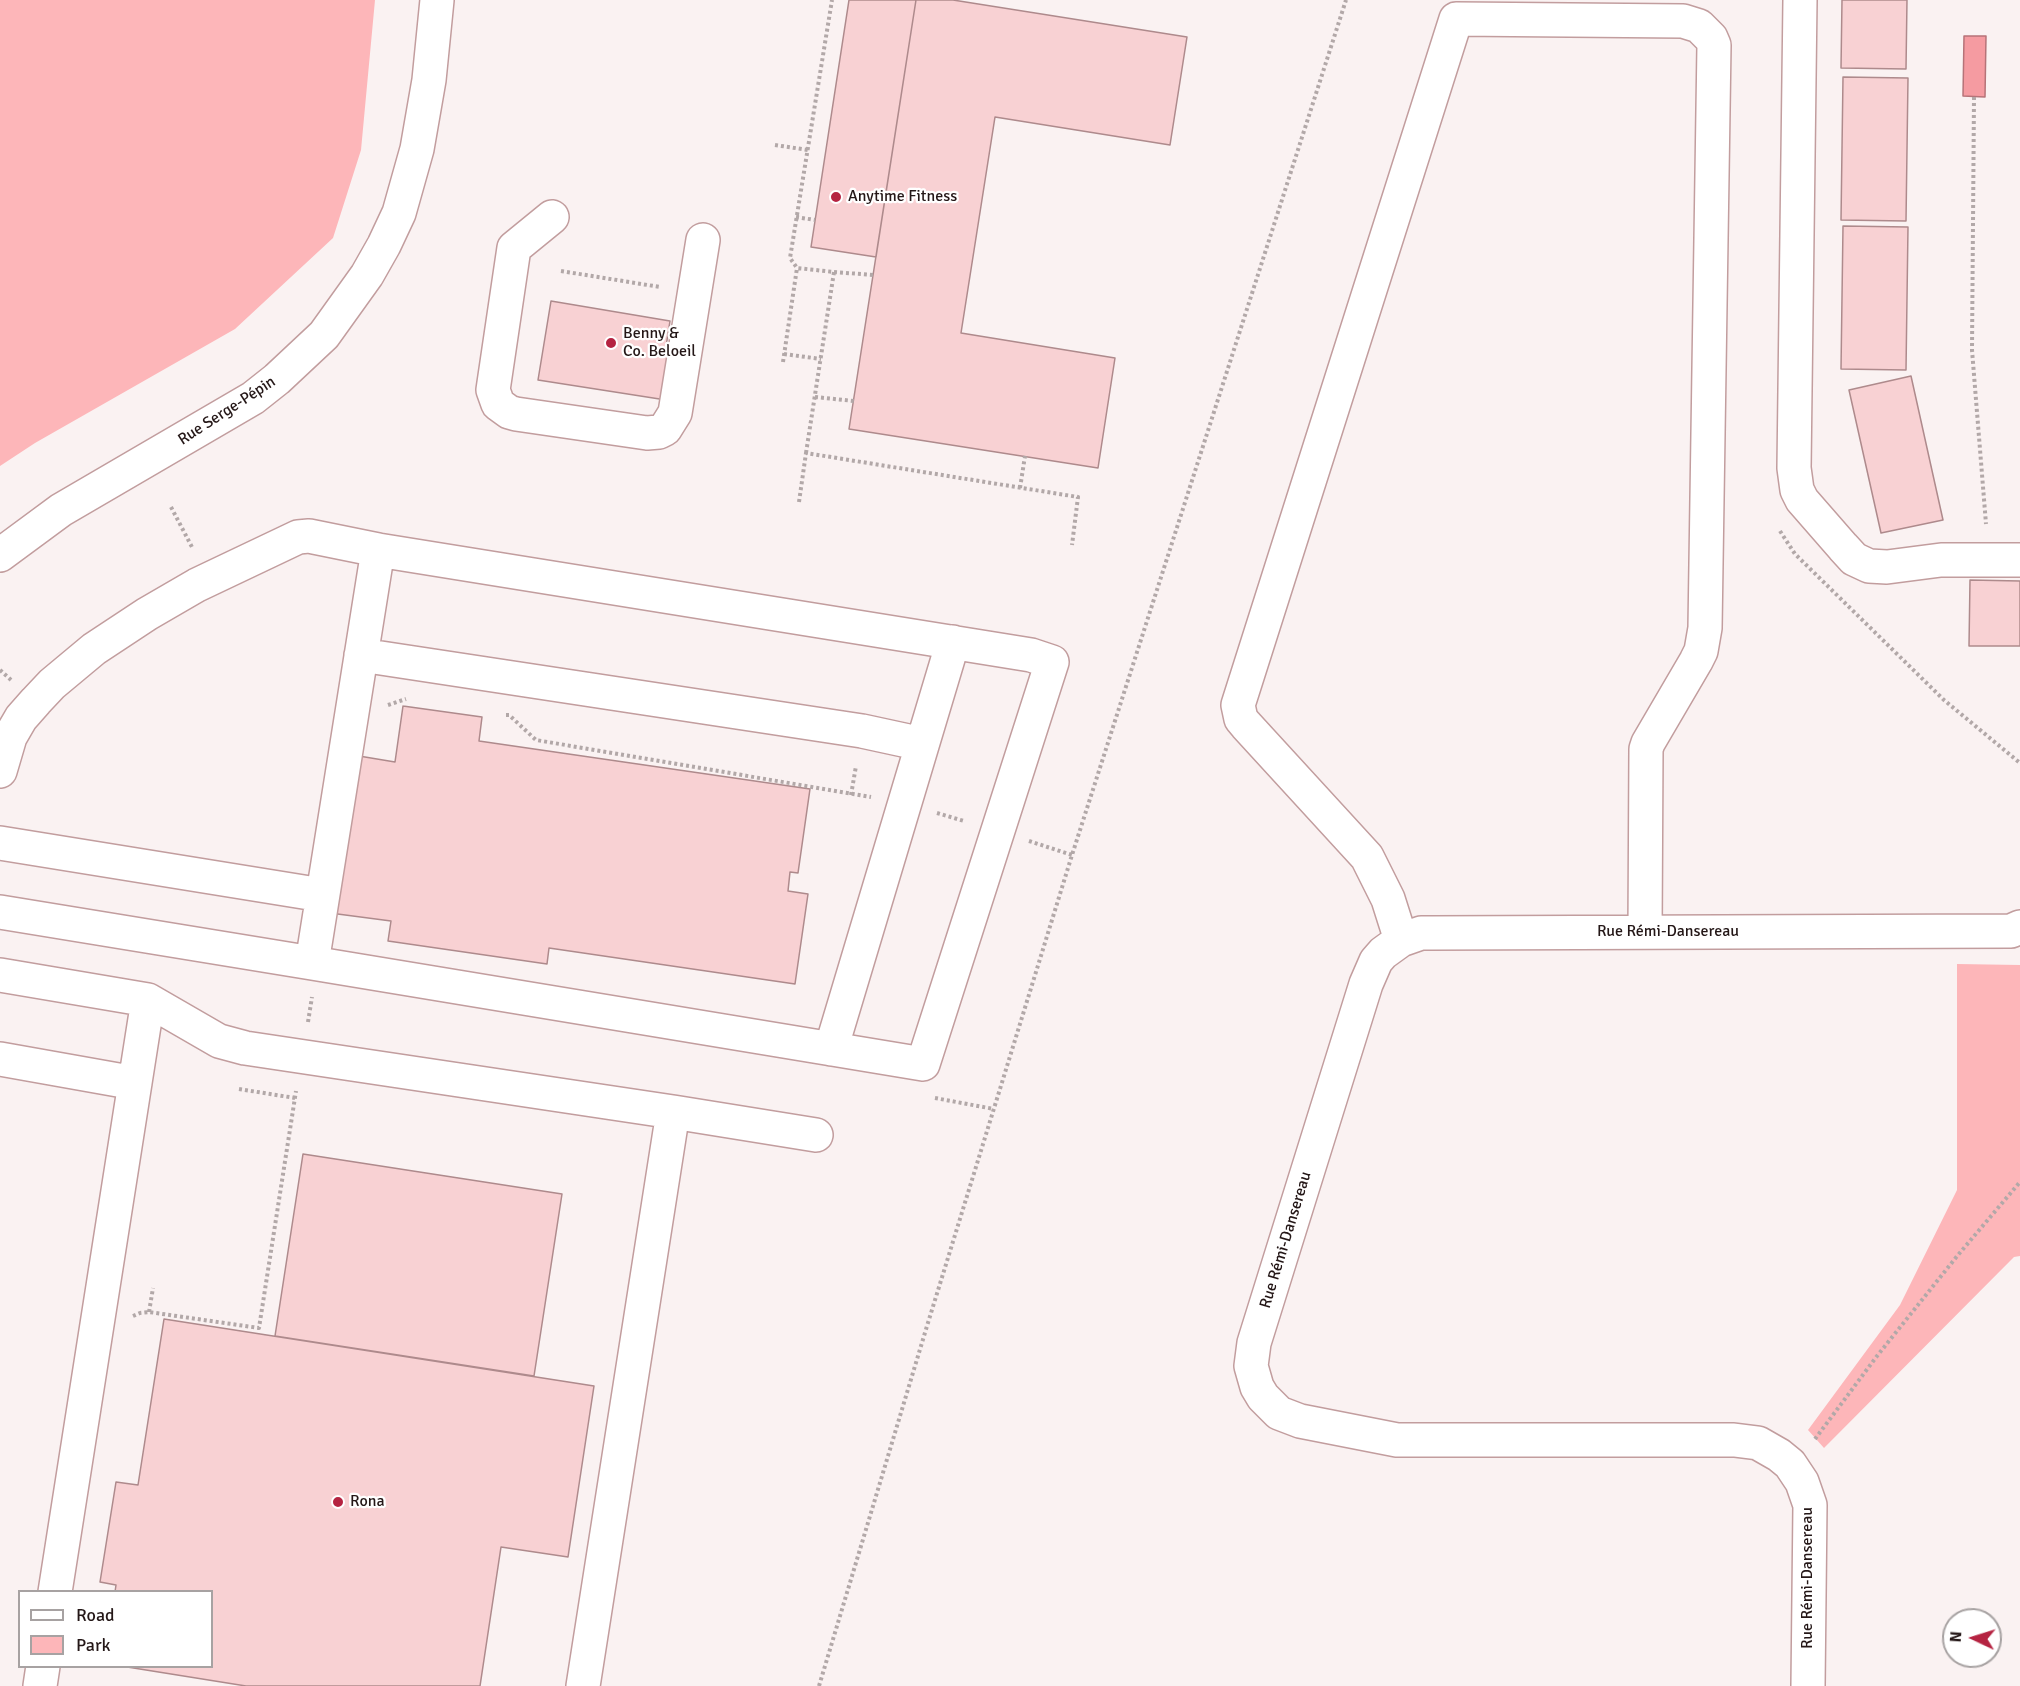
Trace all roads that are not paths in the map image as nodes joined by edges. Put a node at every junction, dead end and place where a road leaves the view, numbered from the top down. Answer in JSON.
{"nodes":[{"id":1,"x":437,"y":0,"type":"edge"},
{"id":2,"x":1800,"y":0,"type":"edge"},
{"id":3,"x":552,"y":217,"type":"dead end"},
{"id":4,"x":703,"y":240,"type":"dead end"},
{"id":5,"x":378,"y":550,"type":"junction"},
{"id":6,"x":0,"y":555,"type":"edge"},
{"id":7,"x":2020,"y":560,"type":"edge"},
{"id":8,"x":953,"y":642,"type":"junction"},
{"id":9,"x":361,"y":655,"type":"junction"},
{"id":10,"x":922,"y":744,"type":"junction"},
{"id":11,"x":0,"y":771,"type":"edge"},
{"id":12,"x":0,"y":843,"type":"edge"},
{"id":13,"x":322,"y":895,"type":"junction"},
{"id":14,"x":0,"y":912,"type":"edge"},
{"id":15,"x":2017,"y":931,"type":"edge"},
{"id":16,"x":1645,"y":932,"type":"junction"},
{"id":17,"x":1401,"y":940,"type":"junction"},
{"id":18,"x":312,"y":963,"type":"junction"},
{"id":19,"x":0,"y":975,"type":"edge"},
{"id":20,"x":148,"y":1000,"type":"junction"},
{"id":21,"x":831,"y":1049,"type":"junction"},
{"id":22,"x":0,"y":1059,"type":"edge"},
{"id":23,"x":135,"y":1083,"type":"junction"},
{"id":24,"x":674,"y":1112,"type":"junction"},
{"id":25,"x":816,"y":1135,"type":"dead end"},
{"id":26,"x":55,"y":1590,"type":"edge"},
{"id":27,"x":43,"y":1668,"type":"edge"},
{"id":28,"x":40,"y":1686,"type":"edge"},
{"id":29,"x":583,"y":1686,"type":"edge"},
{"id":30,"x":1808,"y":1686,"type":"edge"}],
"edges":[{"from":1,"to":6,"type":"street","name":"Rue Serge-Pépin"},
{"from":2,"to":7,"type":"street"},
{"from":3,"to":4,"type":"street"},
{"from":5,"to":8,"type":"street"},
{"from":5,"to":9,"type":"street"},
{"from":5,"to":11,"type":"street"},
{"from":8,"to":10,"type":"street"},
{"from":8,"to":21,"type":"street"},
{"from":9,"to":10,"type":"street"},
{"from":9,"to":13,"type":"street"},
{"from":10,"to":21,"type":"street"},
{"from":12,"to":13,"type":"street"},
{"from":13,"to":18,"type":"street"},
{"from":14,"to":18,"type":"street"},
{"from":15,"to":16,"type":"street","name":"Rue Rémi-Dansereau"},
{"from":16,"to":17,"type":"street","name":"Rue Rémi-Dansereau"},
{"from":16,"to":17,"type":"street"},
{"from":17,"to":30,"type":"street","name":"Rue Rémi-Dansereau"},
{"from":18,"to":21,"type":"street"},
{"from":19,"to":20,"type":"street"},
{"from":20,"to":23,"type":"street"},
{"from":20,"to":24,"type":"street"},
{"from":22,"to":23,"type":"street"},
{"from":23,"to":26,"type":"street"},
{"from":24,"to":25,"type":"street"},
{"from":24,"to":29,"type":"street"},
{"from":27,"to":28,"type":"street"}]}
